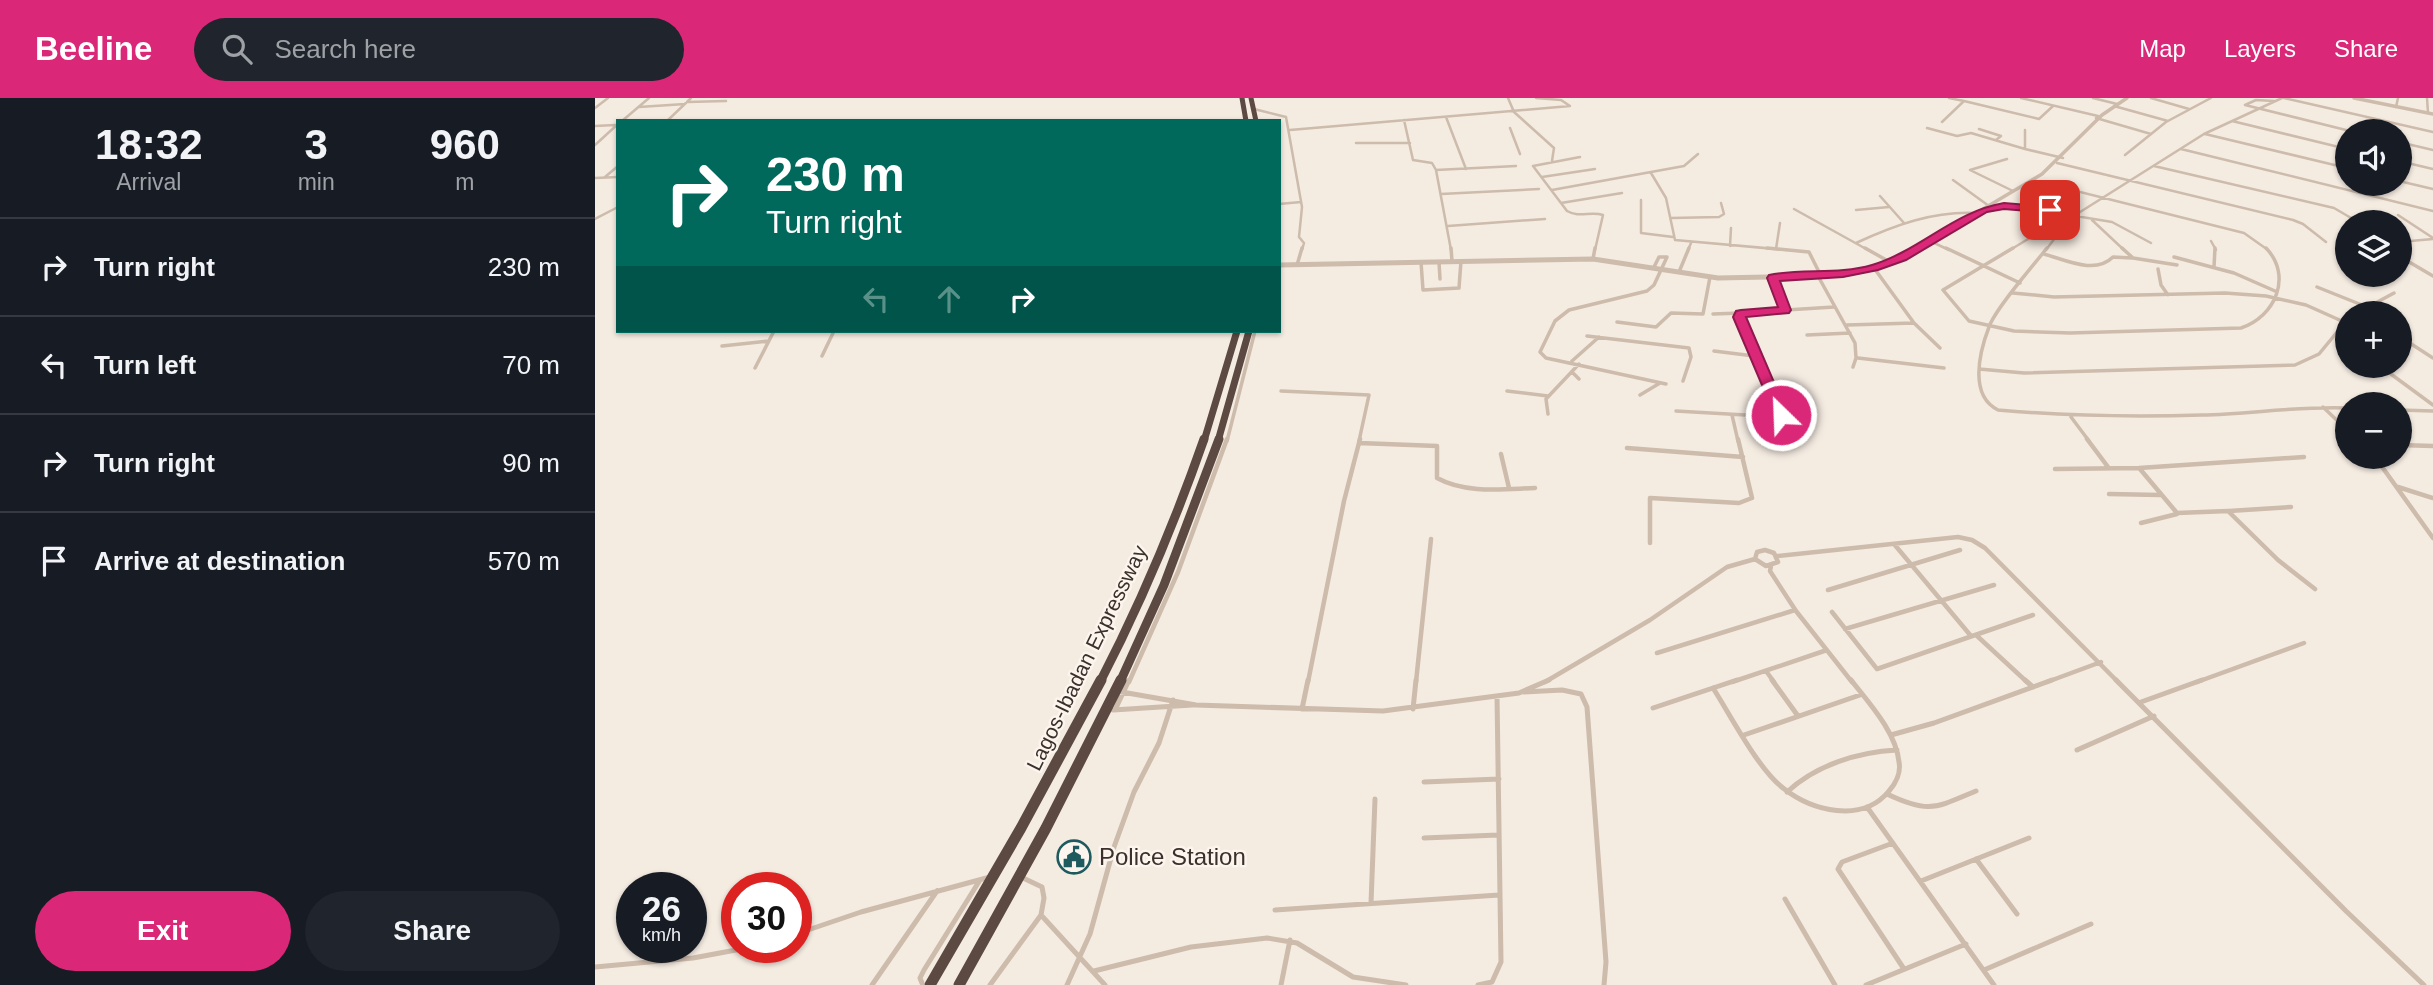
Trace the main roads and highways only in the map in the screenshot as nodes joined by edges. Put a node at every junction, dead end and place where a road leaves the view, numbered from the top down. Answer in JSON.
{"nodes":[{"id":1,"x":1242,"y":98,"type":"edge"},
{"id":2,"x":1251,"y":98,"type":"edge"},
{"id":3,"x":1246,"y":119,"type":"edge"},
{"id":4,"x":1256,"y":119,"type":"edge"},
{"id":5,"x":1236,"y":333,"type":"edge"},
{"id":6,"x":1248,"y":333,"type":"edge"},
{"id":7,"x":926,"y":984,"type":"edge"},
{"id":8,"x":959,"y":985,"type":"edge"}],
"edges":[{"from":1,"to":3,"type":"highway"},
{"from":2,"to":4,"type":"highway"},
{"from":5,"to":7,"type":"highway","name":"Lagos-Ibadan Expressway"},
{"from":6,"to":8,"type":"highway","name":"Lagos-Ibadan Expressway"}]}
